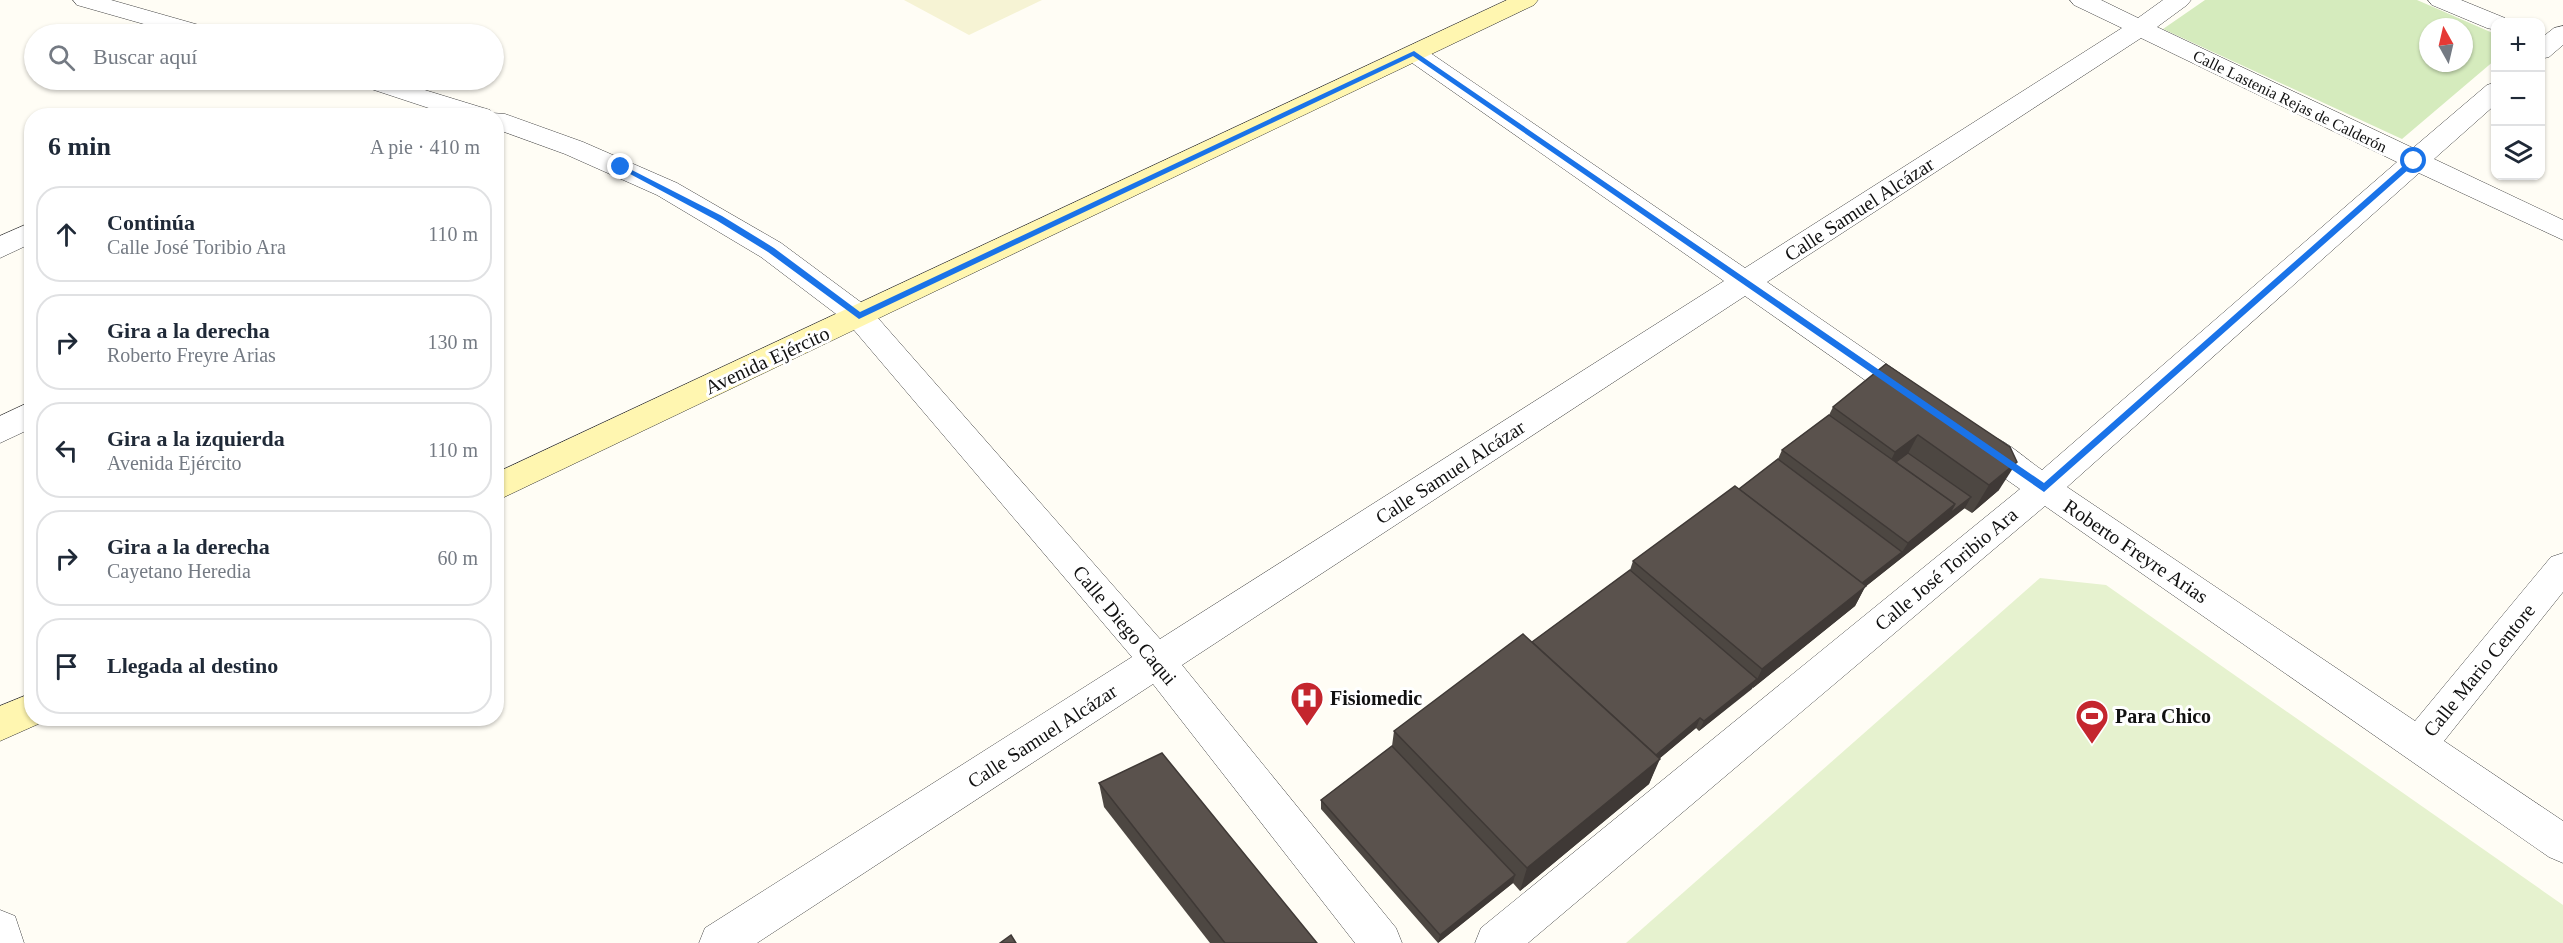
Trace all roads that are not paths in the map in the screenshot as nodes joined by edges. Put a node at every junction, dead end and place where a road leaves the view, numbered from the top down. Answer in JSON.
{"nodes":[{"id":1,"x":85,"y":0,"type":"edge"},
{"id":2,"x":1526,"y":0,"type":"edge"},
{"id":3,"x":2082,"y":0,"type":"edge"},
{"id":4,"x":2179,"y":0,"type":"edge"},
{"id":5,"x":2440,"y":0,"type":"edge"},
{"id":6,"x":2491,"y":21,"type":"edge"},
{"id":7,"x":169,"y":24,"type":"edge"},
{"id":8,"x":2139,"y":28,"type":"junction"},
{"id":9,"x":1414,"y":53,"type":"junction"},
{"id":10,"x":399,"y":90,"type":"edge"},
{"id":11,"x":2491,"y":94,"type":"edge"},
{"id":12,"x":456,"y":108,"type":"edge"},
{"id":13,"x":504,"y":123,"type":"edge"},
{"id":14,"x":527,"y":130,"type":"junction"},
{"id":15,"x":504,"y":143,"type":"edge"},
{"id":16,"x":2414,"y":161,"type":"junction"},
{"id":17,"x":2563,"y":231,"type":"edge"},
{"id":18,"x":24,"y":235,"type":"edge"},
{"id":19,"x":0,"y":248,"type":"edge"},
{"id":20,"x":1745,"y":282,"type":"junction"},
{"id":21,"x":859,"y":316,"type":"junction"},
{"id":22,"x":24,"y":418,"type":"edge"},
{"id":23,"x":0,"y":431,"type":"edge"},
{"id":24,"x":504,"y":484,"type":"edge"},
{"id":25,"x":2044,"y":488,"type":"junction"},
{"id":26,"x":2563,"y":567,"type":"edge"},
{"id":27,"x":1157,"y":661,"type":"junction"},
{"id":28,"x":24,"y":713,"type":"edge"},
{"id":29,"x":0,"y":724,"type":"edge"},
{"id":30,"x":2419,"y":744,"type":"junction"},
{"id":31,"x":2563,"y":843,"type":"edge"},
{"id":32,"x":0,"y":930,"type":"edge"},
{"id":33,"x":3,"y":943,"type":"edge"},
{"id":34,"x":720,"y":943,"type":"edge"},
{"id":35,"x":1380,"y":943,"type":"edge"},
{"id":36,"x":1496,"y":943,"type":"edge"}],
"edges":[{"from":1,"to":7,"type":"street"},
{"from":2,"to":9,"type":"main road","name":"Avenida Ejército"},
{"from":3,"to":8,"type":"street","name":"Calle Lastenia Rejas de Calderón"},
{"from":4,"to":8,"type":"street","name":"Calle Samuel Alcázar"},
{"from":5,"to":6,"type":"street"},
{"from":8,"to":16,"type":"street","name":"Calle Lastenia Rejas de Calderón"},
{"from":8,"to":20,"type":"street","name":"Calle Samuel Alcázar"},
{"from":9,"to":20,"type":"street","name":"Roberto Freyre Arias"},
{"from":9,"to":21,"type":"main road","name":"Avenida Ejército"},
{"from":10,"to":12,"type":"street"},
{"from":11,"to":16,"type":"street","name":"Calle José Toribio Ara"},
{"from":13,"to":14,"type":"street","name":"Calle Diego Caqui"},
{"from":14,"to":15,"type":"street"},
{"from":14,"to":21,"type":"street","name":"Calle Diego Caqui"},
{"from":16,"to":17,"type":"street","name":"Calle Lastenia Rejas de Calderón"},
{"from":16,"to":25,"type":"street","name":"Calle José Toribio Ara"},
{"from":18,"to":19,"type":"street"},
{"from":20,"to":25,"type":"street","name":"Roberto Freyre Arias"},
{"from":20,"to":27,"type":"street","name":"Calle Samuel Alcázar"},
{"from":21,"to":24,"type":"main road","name":"Avenida Ejército"},
{"from":21,"to":27,"type":"street","name":"Calle Diego Caqui"},
{"from":22,"to":23,"type":"street"},
{"from":25,"to":30,"type":"street","name":"Roberto Freyre Arias"},
{"from":25,"to":36,"type":"street","name":"Calle José Toribio Ara"},
{"from":26,"to":30,"type":"street","name":"Calle Mario Centore"},
{"from":27,"to":34,"type":"street","name":"Calle Samuel Alcázar"},
{"from":27,"to":35,"type":"street","name":"Calle Diego Caqui"},
{"from":28,"to":29,"type":"main road"},
{"from":30,"to":31,"type":"street","name":"Roberto Freyre Arias"},
{"from":32,"to":33,"type":"street"}]}
